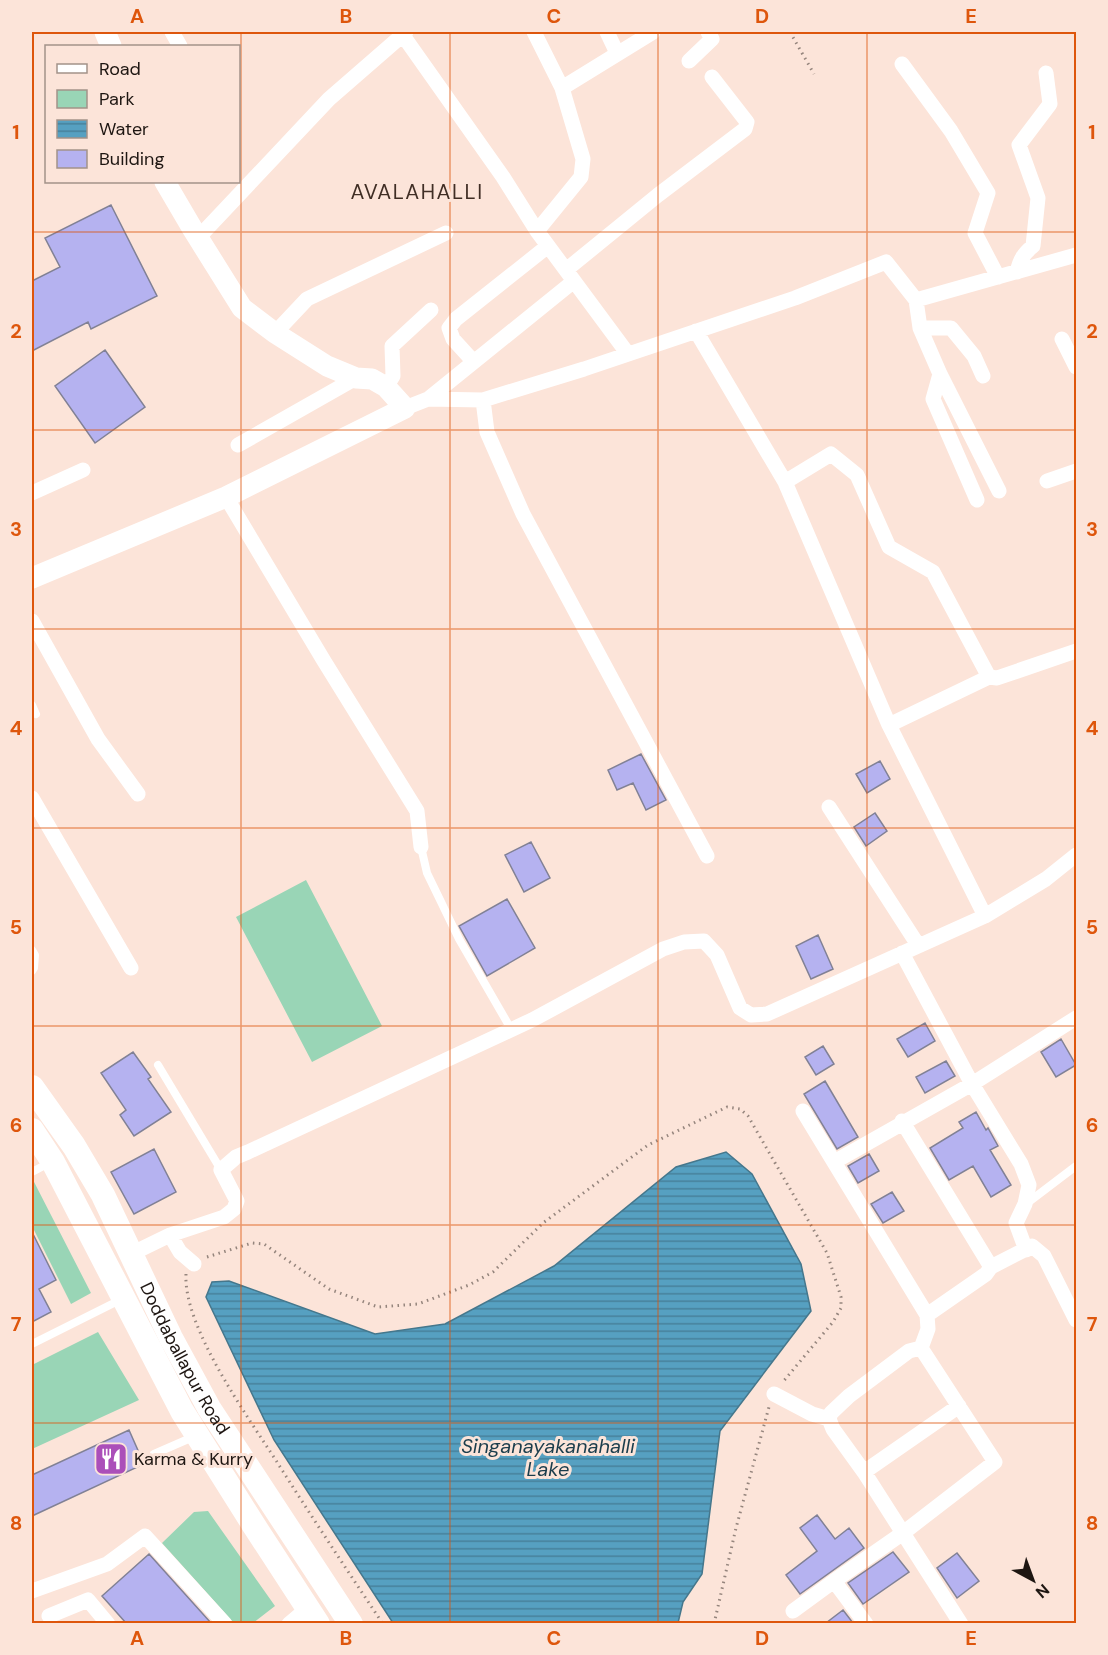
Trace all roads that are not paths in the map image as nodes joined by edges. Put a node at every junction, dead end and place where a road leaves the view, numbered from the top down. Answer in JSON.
{"nodes":[{"id":1,"x":534,"y":32,"type":"edge"},
{"id":2,"x":607,"y":32,"type":"edge"},
{"id":3,"x":654,"y":32,"type":"edge"},
{"id":4,"x":708,"y":32,"type":"edge"},
{"id":5,"x":404,"y":33,"type":"edge"},
{"id":6,"x":617,"y":53,"type":"junction"},
{"id":7,"x":689,"y":61,"type":"dead end"},
{"id":8,"x":902,"y":64,"type":"dead end"},
{"id":9,"x":1046,"y":73,"type":"dead end"},
{"id":10,"x":712,"y":77,"type":"dead end"},
{"id":11,"x":562,"y":88,"type":"junction"},
{"id":12,"x":166,"y":183,"type":"edge"},
{"id":13,"x":537,"y":231,"type":"junction"},
{"id":14,"x":446,"y":233,"type":"dead end"},
{"id":15,"x":198,"y":238,"type":"junction"},
{"id":16,"x":548,"y":246,"type":"junction"},
{"id":17,"x":1077,"y":255,"type":"edge"},
{"id":18,"x":1017,"y":272,"type":"junction"},
{"id":19,"x":570,"y":275,"type":"junction"},
{"id":20,"x":998,"y":277,"type":"junction"},
{"id":21,"x":916,"y":300,"type":"junction"},
{"id":22,"x":431,"y":310,"type":"dead end"},
{"id":23,"x":920,"y":328,"type":"junction"},
{"id":24,"x":696,"y":331,"type":"junction"},
{"id":25,"x":275,"y":333,"type":"junction"},
{"id":26,"x":1062,"y":339,"type":"dead end"},
{"id":27,"x":628,"y":354,"type":"junction"},
{"id":28,"x":473,"y":361,"type":"junction"},
{"id":29,"x":1077,"y":367,"type":"edge"},
{"id":30,"x":940,"y":374,"type":"junction"},
{"id":31,"x":983,"y":376,"type":"dead end"},
{"id":32,"x":356,"y":378,"type":"junction"},
{"id":33,"x":386,"y":387,"type":"junction"},
{"id":34,"x":428,"y":399,"type":"junction"},
{"id":35,"x":483,"y":400,"type":"junction"},
{"id":36,"x":405,"y":408,"type":"junction"},
{"id":37,"x":238,"y":445,"type":"dead end"},
{"id":38,"x":83,"y":470,"type":"dead end"},
{"id":39,"x":1077,"y":471,"type":"edge"},
{"id":40,"x":1047,"y":481,"type":"dead end"},
{"id":41,"x":785,"y":482,"type":"junction"},
{"id":42,"x":999,"y":491,"type":"dead end"},
{"id":43,"x":32,"y":493,"type":"edge"},
{"id":44,"x":226,"y":497,"type":"junction"},
{"id":45,"x":976,"y":500,"type":"dead end"},
{"id":46,"x":32,"y":578,"type":"edge"},
{"id":47,"x":32,"y":621,"type":"edge"},
{"id":48,"x":1077,"y":651,"type":"edge"},
{"id":49,"x":989,"y":677,"type":"junction"},
{"id":50,"x":32,"y":705,"type":"edge"},
{"id":51,"x":36,"y":714,"type":"dead end"},
{"id":52,"x":889,"y":725,"type":"junction"},
{"id":53,"x":138,"y":795,"type":"dead end"},
{"id":54,"x":32,"y":798,"type":"edge"},
{"id":55,"x":829,"y":807,"type":"dead end"},
{"id":56,"x":421,"y":847,"type":"joint"},
{"id":57,"x":1077,"y":855,"type":"edge"},
{"id":58,"x":707,"y":856,"type":"dead end"},
{"id":59,"x":985,"y":916,"type":"junction"},
{"id":60,"x":918,"y":945,"type":"junction"},
{"id":61,"x":32,"y":950,"type":"edge"},
{"id":62,"x":902,"y":953,"type":"junction"},
{"id":63,"x":131,"y":968,"type":"dead end"},
{"id":64,"x":32,"y":971,"type":"edge"},
{"id":65,"x":1077,"y":1018,"type":"edge"},
{"id":66,"x":511,"y":1029,"type":"junction"},
{"id":67,"x":158,"y":1065,"type":"dead end"},
{"id":68,"x":972,"y":1084,"type":"junction"},
{"id":69,"x":32,"y":1087,"type":"edge"},
{"id":70,"x":803,"y":1111,"type":"dead end"},
{"id":71,"x":902,"y":1121,"type":"junction"},
{"id":72,"x":32,"y":1130,"type":"edge"},
{"id":73,"x":834,"y":1162,"type":"junction"},
{"id":74,"x":1077,"y":1166,"type":"edge"},
{"id":75,"x":42,"y":1167,"type":"edge"},
{"id":76,"x":221,"y":1170,"type":"junction"},
{"id":77,"x":1025,"y":1204,"type":"junction"},
{"id":78,"x":170,"y":1235,"type":"junction"},
{"id":79,"x":1026,"y":1250,"type":"junction"},
{"id":80,"x":131,"y":1254,"type":"junction"},
{"id":81,"x":194,"y":1264,"type":"road end"},
{"id":82,"x":991,"y":1267,"type":"junction"},
{"id":83,"x":123,"y":1298,"type":"junction"},
{"id":84,"x":927,"y":1314,"type":"junction"},
{"id":85,"x":1077,"y":1320,"type":"edge"},
{"id":86,"x":32,"y":1344,"type":"edge"},
{"id":87,"x":921,"y":1348,"type":"junction"},
{"id":88,"x":774,"y":1394,"type":"road end"},
{"id":89,"x":959,"y":1406,"type":"junction"},
{"id":90,"x":830,"y":1419,"type":"junction"},
{"id":91,"x":198,"y":1436,"type":"junction"},
{"id":92,"x":153,"y":1454,"type":"dead end"},
{"id":93,"x":864,"y":1472,"type":"junction"},
{"id":94,"x":903,"y":1533,"type":"junction"},
{"id":95,"x":834,"y":1581,"type":"junction"},
{"id":96,"x":32,"y":1591,"type":"edge"},
{"id":97,"x":793,"y":1611,"type":"dead end"},
{"id":98,"x":313,"y":1616,"type":"edge"},
{"id":99,"x":48,"y":1621,"type":"edge"},
{"id":100,"x":108,"y":1623,"type":"edge"},
{"id":101,"x":225,"y":1623,"type":"edge"},
{"id":102,"x":289,"y":1623,"type":"edge"},
{"id":103,"x":351,"y":1623,"type":"edge"},
{"id":104,"x":866,"y":1623,"type":"edge"},
{"id":105,"x":961,"y":1623,"type":"edge"}],
"edges":[{"from":1,"to":11,"type":"street"},
{"from":2,"to":6,"type":"street"},
{"from":3,"to":6,"type":"street"},
{"from":4,"to":7,"type":"street"},
{"from":5,"to":13,"type":"street"},
{"from":5,"to":15,"type":"street"},
{"from":6,"to":11,"type":"street"},
{"from":8,"to":20,"type":"street"},
{"from":9,"to":18,"type":"street"},
{"from":10,"to":19,"type":"street"},
{"from":11,"to":13,"type":"street"},
{"from":12,"to":15,"type":"street"},
{"from":13,"to":16,"type":"street"},
{"from":14,"to":25,"type":"street"},
{"from":15,"to":25,"type":"street"},
{"from":16,"to":19,"type":"street"},
{"from":16,"to":28,"type":"street"},
{"from":17,"to":18,"type":"street"},
{"from":18,"to":20,"type":"street"},
{"from":19,"to":27,"type":"street"},
{"from":19,"to":28,"type":"street"},
{"from":20,"to":21,"type":"street"},
{"from":21,"to":23,"type":"street"},
{"from":21,"to":24,"type":"street"},
{"from":22,"to":33,"type":"street"},
{"from":23,"to":30,"type":"street"},
{"from":23,"to":31,"type":"street"},
{"from":24,"to":27,"type":"street"},
{"from":24,"to":41,"type":"street"},
{"from":25,"to":32,"type":"street"},
{"from":26,"to":29,"type":"street"},
{"from":27,"to":35,"type":"street"},
{"from":28,"to":34,"type":"street"},
{"from":30,"to":42,"type":"street"},
{"from":30,"to":45,"type":"street"},
{"from":32,"to":33,"type":"street"},
{"from":32,"to":37,"type":"street"},
{"from":33,"to":36,"type":"street"},
{"from":34,"to":35,"type":"street"},
{"from":34,"to":36,"type":"street"},
{"from":35,"to":58,"type":"street"},
{"from":36,"to":44,"type":"street"},
{"from":38,"to":43,"type":"street"},
{"from":39,"to":40,"type":"street"},
{"from":41,"to":49,"type":"street"},
{"from":41,"to":52,"type":"street"},
{"from":44,"to":46,"type":"street"},
{"from":44,"to":56,"type":"street"},
{"from":47,"to":53,"type":"street"},
{"from":48,"to":49,"type":"street"},
{"from":49,"to":52,"type":"street"},
{"from":50,"to":51,"type":"lane"},
{"from":52,"to":59,"type":"street"},
{"from":54,"to":63,"type":"street"},
{"from":55,"to":60,"type":"street"},
{"from":56,"to":66,"type":"lane"},
{"from":57,"to":59,"type":"street"},
{"from":59,"to":60,"type":"street"},
{"from":60,"to":62,"type":"street"},
{"from":61,"to":64,"type":"lane"},
{"from":62,"to":66,"type":"street"},
{"from":62,"to":68,"type":"street"},
{"from":65,"to":68,"type":"street"},
{"from":66,"to":76,"type":"street"},
{"from":67,"to":76,"type":"lane"},
{"from":68,"to":71,"type":"street"},
{"from":68,"to":77,"type":"street"},
{"from":69,"to":80,"type":"main road","name":"Doddaballapur Road"},
{"from":70,"to":73,"type":"street"},
{"from":71,"to":73,"type":"street"},
{"from":71,"to":82,"type":"street"},
{"from":72,"to":75,"type":"main road","name":"Doddaballapur Road"},
{"from":73,"to":84,"type":"street"},
{"from":74,"to":77,"type":"lane"},
{"from":75,"to":83,"type":"main road","name":"Doddaballapur Road"},
{"from":76,"to":78,"type":"street"},
{"from":77,"to":79,"type":"street"},
{"from":78,"to":80,"type":"street"},
{"from":78,"to":81,"type":"street"},
{"from":79,"to":82,"type":"street"},
{"from":79,"to":85,"type":"street"},
{"from":80,"to":103,"type":"main road","name":"Doddaballapur Road"},
{"from":82,"to":84,"type":"street"},
{"from":83,"to":86,"type":"lane"},
{"from":83,"to":91,"type":"main road","name":"Doddaballapur Road"},
{"from":84,"to":87,"type":"street"},
{"from":87,"to":89,"type":"street"},
{"from":87,"to":90,"type":"street"},
{"from":88,"to":90,"type":"street"},
{"from":89,"to":93,"type":"street"},
{"from":89,"to":94,"type":"street"},
{"from":90,"to":93,"type":"street"},
{"from":91,"to":92,"type":"lane"},
{"from":91,"to":98,"type":"main road","name":"Doddaballapur Road"},
{"from":93,"to":94,"type":"street"},
{"from":94,"to":95,"type":"street"},
{"from":94,"to":105,"type":"street"},
{"from":95,"to":97,"type":"street"},
{"from":95,"to":104,"type":"street"},
{"from":96,"to":101,"type":"street"},
{"from":98,"to":102,"type":"street"},
{"from":99,"to":100,"type":"street"}]}
